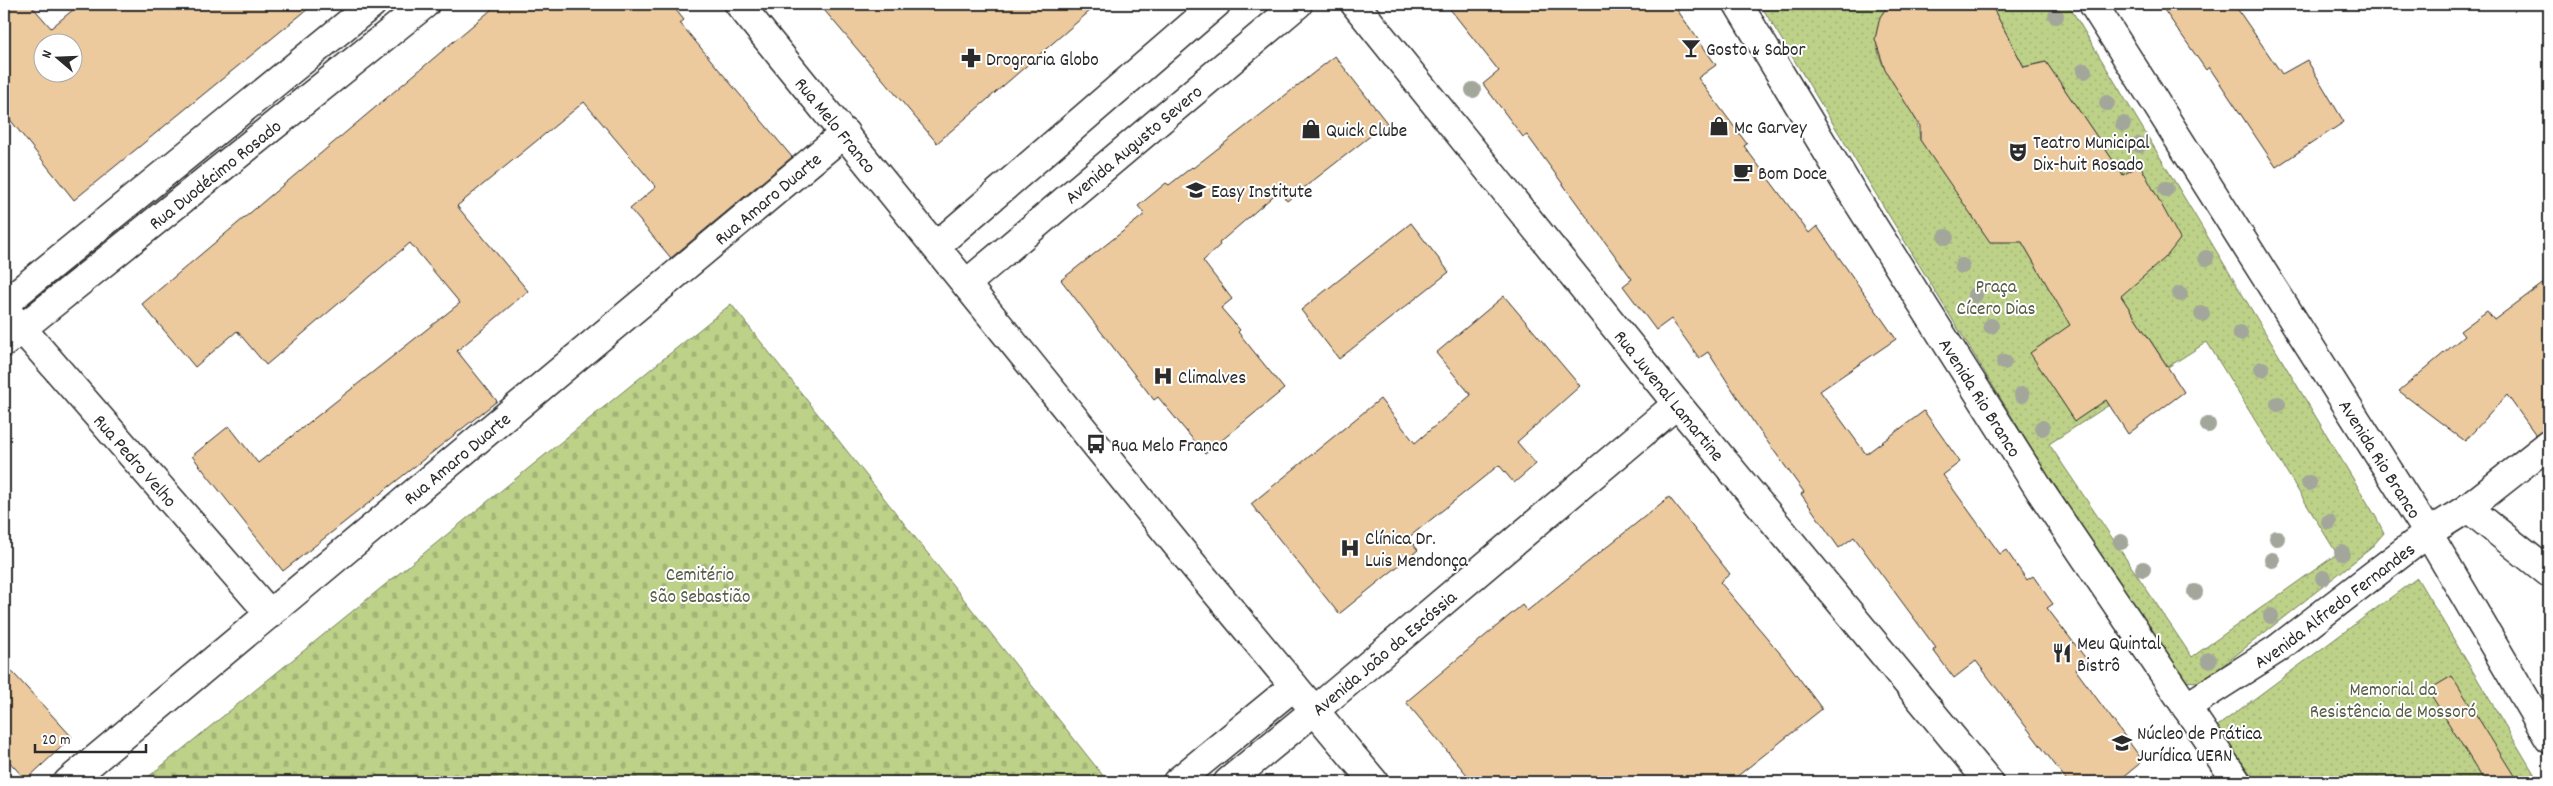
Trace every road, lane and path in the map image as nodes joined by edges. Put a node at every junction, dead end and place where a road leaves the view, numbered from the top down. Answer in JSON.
{"nodes":[{"id":1,"x":372,"y":4,"type":"edge"},
{"id":2,"x":424,"y":4,"type":"edge"},
{"id":3,"x":739,"y":4,"type":"edge"},
{"id":4,"x":1216,"y":4,"type":"edge"},
{"id":5,"x":1298,"y":4,"type":"edge"},
{"id":6,"x":1355,"y":4,"type":"edge"},
{"id":7,"x":1738,"y":4,"type":"edge"},
{"id":8,"x":2093,"y":4,"type":"edge"},
{"id":9,"x":844,"y":133,"type":"junction"},
{"id":10,"x":936,"y":246,"type":"junction"},
{"id":11,"x":966,"y":284,"type":"junction"},
{"id":12,"x":4,"y":306,"type":"edge"},
{"id":13,"x":13,"y":336,"type":"edge"},
{"id":14,"x":1677,"y":404,"type":"junction"},
{"id":15,"x":2549,"y":444,"type":"edge"},
{"id":16,"x":2468,"y":508,"type":"junction"},
{"id":17,"x":2428,"y":533,"type":"junction"},
{"id":18,"x":2549,"y":572,"type":"edge"},
{"id":19,"x":270,"y":614,"type":"junction"},
{"id":20,"x":1294,"y":686,"type":"junction"},
{"id":21,"x":2186,"y":707,"type":"junction"},
{"id":22,"x":1314,"y":711,"type":"junction"},
{"id":23,"x":2549,"y":739,"type":"edge"},
{"id":24,"x":68,"y":782,"type":"edge"},
{"id":25,"x":1177,"y":782,"type":"edge"},
{"id":26,"x":1228,"y":782,"type":"edge"},
{"id":27,"x":1374,"y":782,"type":"edge"},
{"id":28,"x":1989,"y":782,"type":"edge"},
{"id":29,"x":2237,"y":782,"type":"edge"}],
"edges":[{"from":1,"to":12,"type":"main road","name":"Rua Duodécimo Rosado"},
{"from":2,"to":13,"type":"main road","name":"Rua Duodécimo Rosado"},
{"from":3,"to":9,"type":"main road","name":"Rua Melo Franco"},
{"from":4,"to":10,"type":"main road"},
{"from":5,"to":11,"type":"main road","name":"Avenida Augusto Severo"},
{"from":6,"to":14,"type":"main road","name":"Rua Juvenal Lamartine"},
{"from":7,"to":21,"type":"main road","name":"Avenida Rio Branco"},
{"from":8,"to":17,"type":"main road","name":"Avenida Rio Branco"},
{"from":9,"to":10,"type":"main road","name":"Rua Melo Franco"},
{"from":9,"to":19,"type":"main road","name":"Rua Amaro Duarte"},
{"from":10,"to":11,"type":"main road","name":"Rua Melo Franco"},
{"from":11,"to":20,"type":"main road","name":"Rua Melo Franco"},
{"from":12,"to":13,"type":"main road","name":"Rua Pedro Velho"},
{"from":13,"to":19,"type":"main road","name":"Rua Pedro Velho"},
{"from":14,"to":22,"type":"main road","name":"Avenida João da Escóssia"},
{"from":14,"to":28,"type":"main road","name":"Rua Juvenal Lamartine"},
{"from":15,"to":16,"type":"main road","name":"Avenida Alfredo Fernandes"},
{"from":16,"to":17,"type":"main road","name":"Avenida Alfredo Fernandes"},
{"from":16,"to":18,"type":"main road"},
{"from":17,"to":21,"type":"main road","name":"Avenida Alfredo Fernandes"},
{"from":17,"to":23,"type":"main road","name":"Avenida Rio Branco"},
{"from":19,"to":24,"type":"main road","name":"Rua Amaro Duarte"},
{"from":20,"to":22,"type":"main road","name":"Rua Melo Franco"},
{"from":20,"to":25,"type":"main road","name":"Avenida João da Escóssia"},
{"from":21,"to":29,"type":"main road","name":"Avenida Rio Branco"},
{"from":22,"to":26,"type":"main road","name":"Avenida João da Escóssia"},
{"from":22,"to":27,"type":"main road","name":"Rua Melo Franco"}]}
